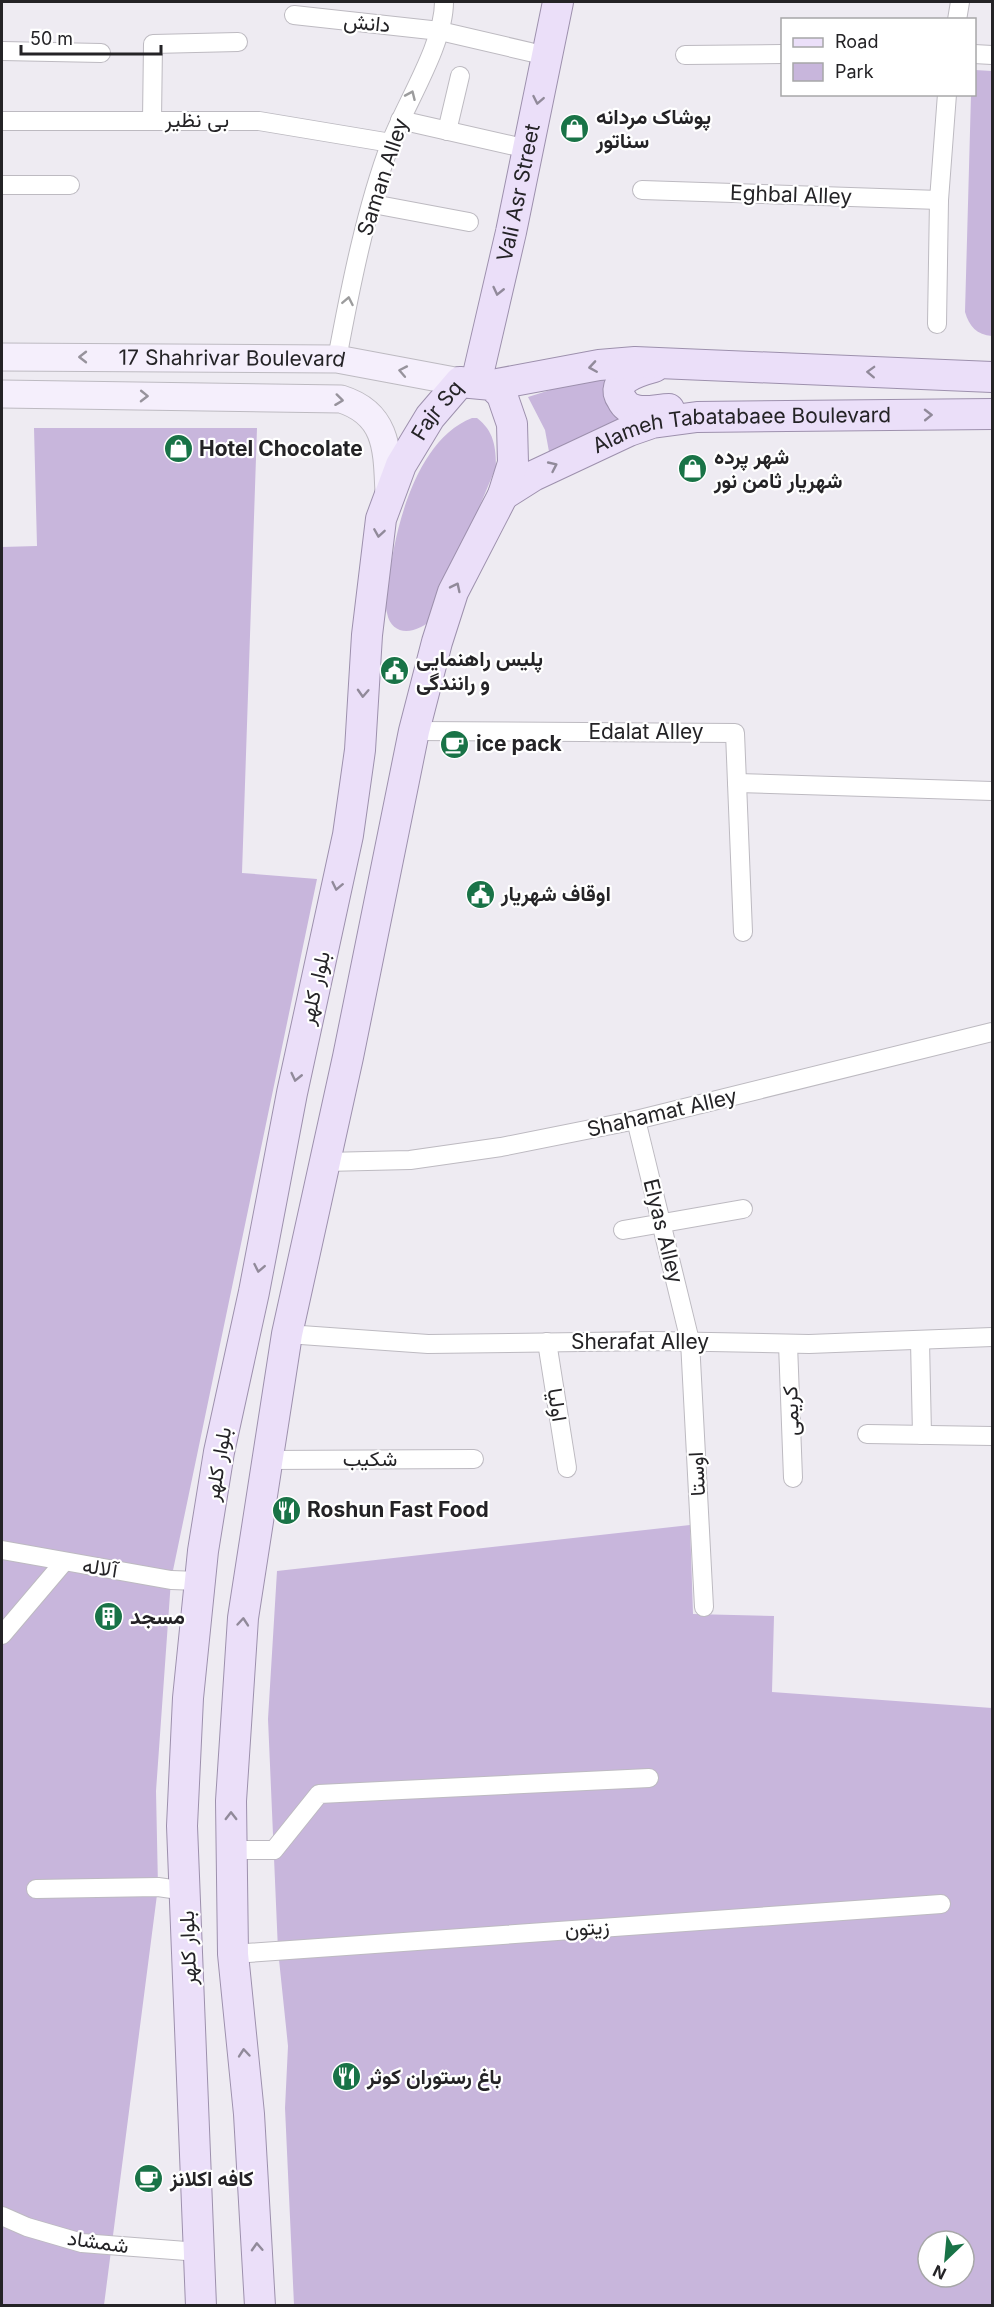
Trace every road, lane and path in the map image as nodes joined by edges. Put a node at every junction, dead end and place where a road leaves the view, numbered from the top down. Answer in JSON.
{"nodes":[{"id":1,"x":444,"y":2,"type":"edge"},
{"id":2,"x":558,"y":2,"type":"edge"},
{"id":3,"x":960,"y":2,"type":"edge"},
{"id":4,"x":294,"y":15,"type":"dead end"},
{"id":5,"x":957,"y":18,"type":"edge"},
{"id":6,"x":440,"y":31,"type":"junction"},
{"id":7,"x":238,"y":42,"type":"dead end"},
{"id":8,"x":2,"y":51,"type":"edge"},
{"id":9,"x":101,"y":53,"type":"dead end"},
{"id":10,"x":781,"y":54,"type":"edge"},
{"id":11,"x":976,"y":54,"type":"edge"},
{"id":12,"x":684,"y":55,"type":"dead end"},
{"id":13,"x":993,"y":55,"type":"edge"},
{"id":14,"x":547,"y":56,"type":"junction"},
{"id":15,"x":460,"y":76,"type":"dead end"},
{"id":16,"x":947,"y":96,"type":"edge"},
{"id":17,"x":152,"y":120,"type":"junction"},
{"id":18,"x":400,"y":120,"type":"junction"},
{"id":19,"x":2,"y":122,"type":"edge"},
{"id":20,"x":447,"y":131,"type":"junction"},
{"id":21,"x":391,"y":143,"type":"junction"},
{"id":22,"x":528,"y":149,"type":"junction"},
{"id":23,"x":2,"y":184,"type":"edge"},
{"id":24,"x":70,"y":185,"type":"dead end"},
{"id":25,"x":642,"y":190,"type":"dead end"},
{"id":26,"x":939,"y":200,"type":"junction"},
{"id":27,"x":373,"y":204,"type":"junction"},
{"id":28,"x":469,"y":222,"type":"dead end"},
{"id":29,"x":937,"y":324,"type":"dead end"},
{"id":30,"x":2,"y":357,"type":"edge"},
{"id":31,"x":337,"y":358,"type":"junction"},
{"id":32,"x":672,"y":363,"type":"junction"},
{"id":33,"x":993,"y":377,"type":"edge"},
{"id":34,"x":476,"y":383,"type":"junction"},
{"id":35,"x":2,"y":394,"type":"edge"},
{"id":36,"x":993,"y":414,"type":"edge"},
{"id":37,"x":754,"y":417,"type":"junction"},
{"id":38,"x":389,"y":494,"type":"junction"},
{"id":39,"x":503,"y":495,"type":"junction"},
{"id":40,"x":367,"y":635,"type":"joint"},
{"id":41,"x":437,"y":642,"type":"joint"},
{"id":42,"x":414,"y":731,"type":"junction"},
{"id":43,"x":737,"y":783,"type":"junction"},
{"id":44,"x":993,"y":791,"type":"edge"},
{"id":45,"x":743,"y":932,"type":"dead end"},
{"id":46,"x":993,"y":1032,"type":"edge"},
{"id":47,"x":636,"y":1120,"type":"junction"},
{"id":48,"x":325,"y":1162,"type":"junction"},
{"id":49,"x":743,"y":1209,"type":"dead end"},
{"id":50,"x":661,"y":1223,"type":"junction"},
{"id":51,"x":623,"y":1230,"type":"dead end"},
{"id":52,"x":287,"y":1334,"type":"junction"},
{"id":53,"x":993,"y":1337,"type":"edge"},
{"id":54,"x":690,"y":1341,"type":"junction"},
{"id":55,"x":920,"y":1341,"type":"junction"},
{"id":56,"x":547,"y":1342,"type":"junction"},
{"id":57,"x":788,"y":1344,"type":"junction"},
{"id":58,"x":867,"y":1434,"type":"dead end"},
{"id":59,"x":922,"y":1435,"type":"junction"},
{"id":60,"x":993,"y":1436,"type":"edge"},
{"id":61,"x":474,"y":1459,"type":"dead end"},
{"id":62,"x":266,"y":1460,"type":"junction"},
{"id":63,"x":567,"y":1468,"type":"dead end"},
{"id":64,"x":793,"y":1478,"type":"dead end"},
{"id":65,"x":2,"y":1550,"type":"edge"},
{"id":66,"x":64,"y":1562,"type":"junction"},
{"id":67,"x":199,"y":1581,"type":"junction"},
{"id":68,"x":704,"y":1608,"type":"dead end"},
{"id":69,"x":2,"y":1635,"type":"edge"},
{"id":70,"x":649,"y":1778,"type":"dead end"},
{"id":71,"x":230,"y":1850,"type":"junction"},
{"id":72,"x":36,"y":1889,"type":"dead end"},
{"id":73,"x":186,"y":1891,"type":"junction"},
{"id":74,"x":942,"y":1904,"type":"dead end"},
{"id":75,"x":233,"y":1954,"type":"junction"},
{"id":76,"x":2,"y":2216,"type":"edge"},
{"id":77,"x":199,"y":2252,"type":"junction"},
{"id":78,"x":201,"y":2306,"type":"edge"},
{"id":79,"x":260,"y":2306,"type":"edge"}],
"edges":[{"from":1,"to":6,"type":"street","name":"Saman Alley"},
{"from":2,"to":14,"type":"main road","name":"Vali Asr Street"},
{"from":3,"to":5,"type":"street"},
{"from":4,"to":6,"type":"street","name":"دانش"},
{"from":6,"to":14,"type":"street","name":"دانش"},
{"from":18,"to":6,"type":"street","name":"Saman Alley","one_way":true},
{"from":7,"to":17,"type":"street"},
{"from":8,"to":9,"type":"street"},
{"from":10,"to":12,"type":"street"},
{"from":11,"to":13,"type":"street"},
{"from":14,"to":22,"type":"main road","name":"Vali Asr Street","one_way":true},
{"from":15,"to":20,"type":"street"},
{"from":16,"to":26,"type":"street"},
{"from":17,"to":19,"type":"street","name":"بی نظیر"},
{"from":17,"to":21,"type":"street","name":"بی نظیر"},
{"from":18,"to":20,"type":"street"},
{"from":18,"to":21,"type":"street","name":"Saman Alley"},
{"from":20,"to":22,"type":"street"},
{"from":21,"to":27,"type":"street","name":"Saman Alley"},
{"from":22,"to":34,"type":"main road","name":"Vali Asr Street","one_way":true},
{"from":23,"to":24,"type":"street"},
{"from":25,"to":26,"type":"street","name":"Eghbal Alley"},
{"from":26,"to":29,"type":"street"},
{"from":27,"to":28,"type":"street"},
{"from":31,"to":27,"type":"street","name":"Saman Alley","one_way":true},
{"from":31,"to":30,"type":"main road","name":"17 Shahrivar Boulevard","one_way":true},
{"from":34,"to":31,"type":"main road","name":"17 Shahrivar Boulevard","one_way":true},
{"from":33,"to":32,"type":"main road","name":"Alameh Tabatabaee Boulevard","one_way":true},
{"from":32,"to":34,"type":"main road","name":"Alameh Tabatabaee Boulevard","one_way":true},
{"from":32,"to":37,"type":"main road"},
{"from":34,"to":38,"type":"main road","name":"Fajr Sq"},
{"from":34,"to":39,"type":"main road","name":"Fajr Sq"},
{"from":35,"to":38,"type":"main road","name":"17 Shahrivar Boulevard","one_way":true},
{"from":37,"to":36,"type":"main road","name":"Alameh Tabatabaee Boulevard","one_way":true},
{"from":39,"to":37,"type":"main road","name":"Alameh Tabatabaee Boulevard","one_way":true},
{"from":38,"to":40,"type":"main road","name":"Fajr Sq","one_way":true},
{"from":41,"to":39,"type":"main road","name":"Fajr Sq","one_way":true},
{"from":40,"to":67,"type":"main road","name":"بلوار کلهر","one_way":true},
{"from":41,"to":42,"type":"main road","name":"بلوار کلهر"},
{"from":42,"to":43,"type":"street","name":"Edalat Alley"},
{"from":42,"to":48,"type":"main road","name":"بلوار کلهر"},
{"from":43,"to":44,"type":"street"},
{"from":43,"to":45,"type":"street"},
{"from":46,"to":47,"type":"street","name":"Shahamat Alley"},
{"from":47,"to":48,"type":"street","name":"Shahamat Alley"},
{"from":47,"to":50,"type":"street","name":"Elyas Alley"},
{"from":48,"to":52,"type":"main road","name":"بلوار کلهر"},
{"from":49,"to":50,"type":"street"},
{"from":50,"to":51,"type":"street"},
{"from":50,"to":54,"type":"street","name":"Elyas Alley"},
{"from":52,"to":56,"type":"street","name":"Sherafat Alley"},
{"from":52,"to":62,"type":"main road","name":"بلوار کلهر"},
{"from":53,"to":55,"type":"street","name":"Sherafat Alley"},
{"from":54,"to":56,"type":"street","name":"Sherafat Alley"},
{"from":54,"to":57,"type":"street","name":"Sherafat Alley"},
{"from":54,"to":68,"type":"street","name":"اوستا"},
{"from":55,"to":57,"type":"street","name":"Sherafat Alley"},
{"from":55,"to":59,"type":"street"},
{"from":56,"to":63,"type":"street","name":"اولیا"},
{"from":57,"to":64,"type":"street","name":"کریمی"},
{"from":58,"to":59,"type":"street"},
{"from":59,"to":60,"type":"street"},
{"from":61,"to":62,"type":"street","name":"شکیب"},
{"from":71,"to":62,"type":"main road","name":"بلوار کلهر","one_way":true},
{"from":65,"to":66,"type":"street","name":"آلاله"},
{"from":66,"to":67,"type":"street","name":"آلاله"},
{"from":66,"to":69,"type":"street"},
{"from":67,"to":73,"type":"main road","name":"بلوار کلهر"},
{"from":70,"to":71,"type":"street"},
{"from":71,"to":75,"type":"main road","name":"بلوار کلهر"},
{"from":72,"to":73,"type":"street"},
{"from":73,"to":77,"type":"main road","name":"بلوار کلهر"},
{"from":74,"to":75,"type":"street","name":"زیتون"},
{"from":79,"to":75,"type":"main road","name":"بلوار کلهر","one_way":true},
{"from":76,"to":77,"type":"street","name":"شمشاد"},
{"from":77,"to":78,"type":"main road","name":"بلوار کلهر"}]}
